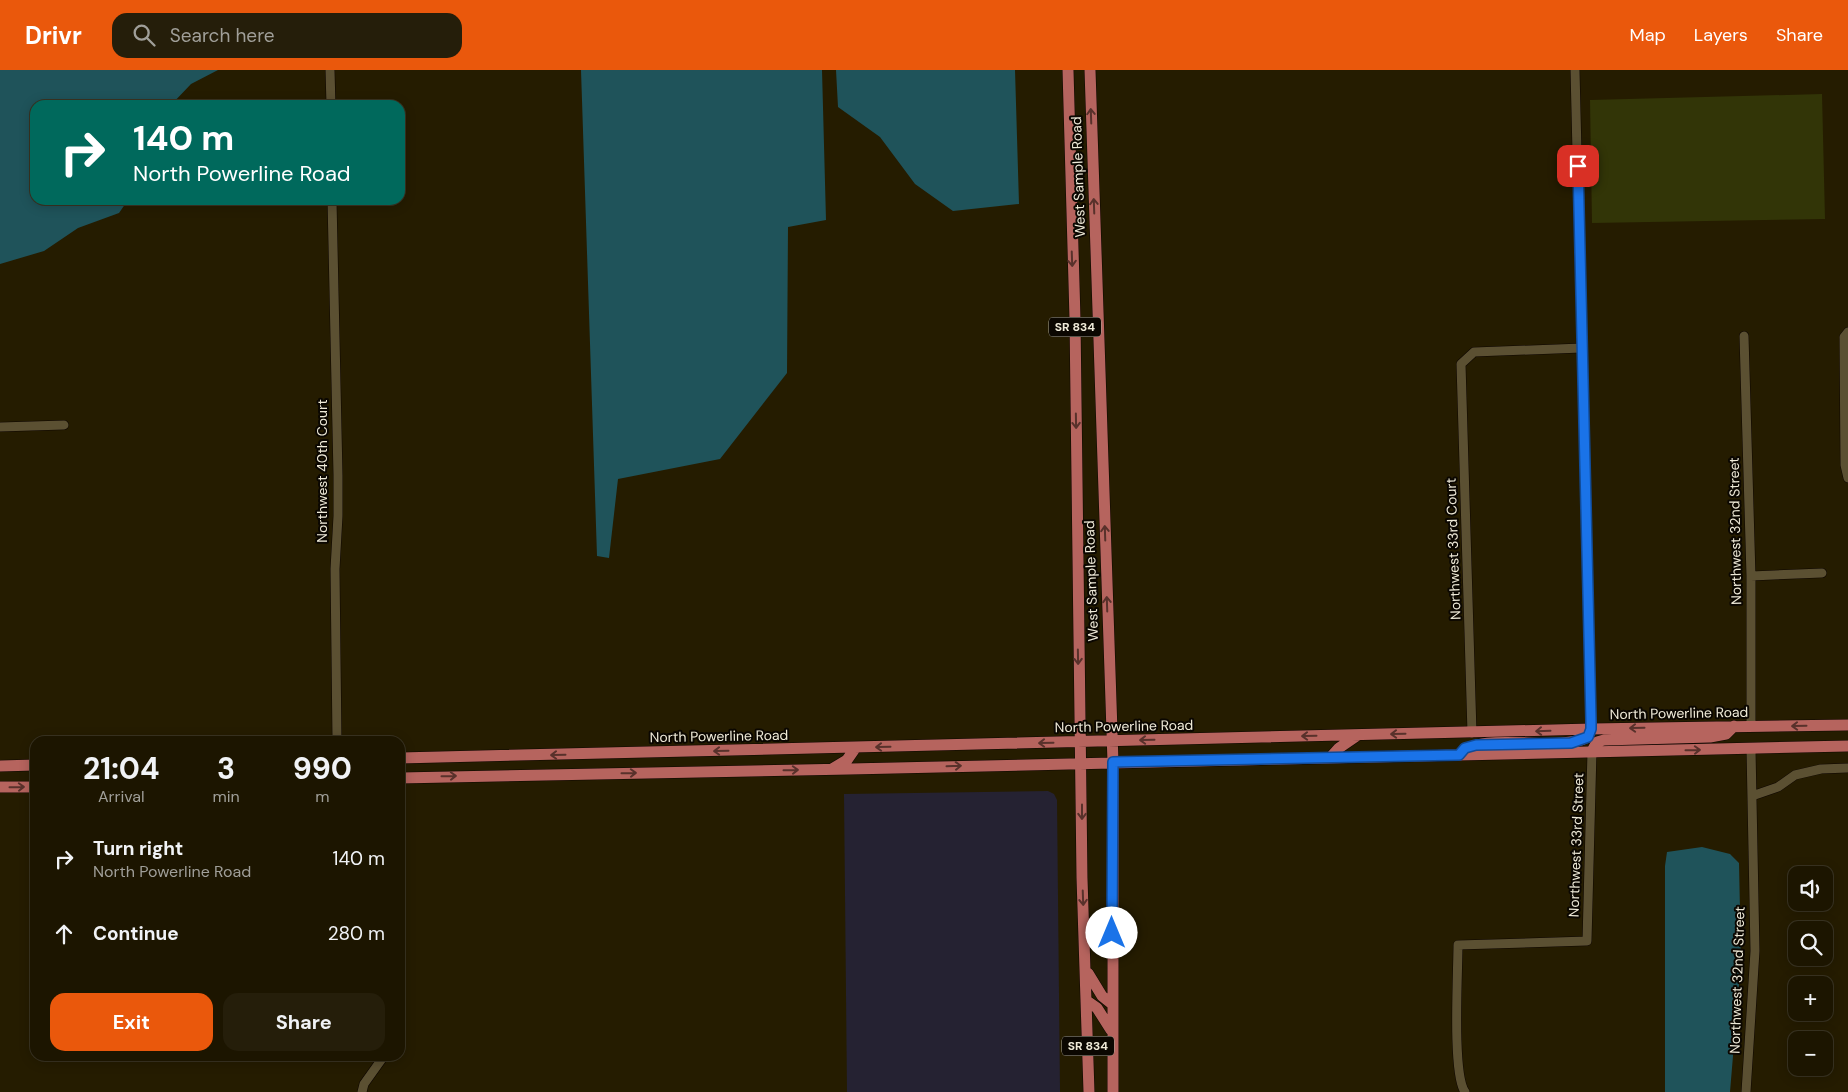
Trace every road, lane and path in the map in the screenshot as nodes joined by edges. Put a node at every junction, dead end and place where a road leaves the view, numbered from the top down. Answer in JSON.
{"nodes":[{"id":1,"x":330,"y":70,"type":"edge"},
{"id":2,"x":1068,"y":70,"type":"edge"},
{"id":3,"x":1090,"y":70,"type":"edge"},
{"id":4,"x":1575,"y":70,"type":"edge"},
{"id":5,"x":330,"y":100,"type":"edge"},
{"id":6,"x":332,"y":205,"type":"edge"},
{"id":7,"x":1848,"y":332,"type":"edge"},
{"id":8,"x":1744,"y":336,"type":"dead end"},
{"id":9,"x":1582,"y":348,"type":"junction"},
{"id":10,"x":64,"y":425,"type":"dead end"},
{"id":11,"x":0,"y":427,"type":"edge"},
{"id":12,"x":1848,"y":478,"type":"edge"},
{"id":13,"x":1822,"y":573,"type":"dead end"},
{"id":14,"x":1751,"y":576,"type":"junction"},
{"id":15,"x":1848,"y":725,"type":"edge"},
{"id":16,"x":1734,"y":726,"type":"junction"},
{"id":17,"x":1751,"y":726,"type":"junction"},
{"id":18,"x":1591,"y":729,"type":"junction"},
{"id":19,"x":1472,"y":733,"type":"junction"},
{"id":20,"x":1358,"y":735,"type":"junction"},
{"id":21,"x":337,"y":736,"type":"edge"},
{"id":22,"x":1112,"y":741,"type":"junction"},
{"id":23,"x":1081,"y":742,"type":"junction"},
{"id":24,"x":1848,"y":746,"type":"edge"},
{"id":25,"x":856,"y":747,"type":"junction"},
{"id":26,"x":1751,"y":749,"type":"junction"},
{"id":27,"x":1592,"y":751,"type":"junction"},
{"id":28,"x":633,"y":753,"type":"junction"},
{"id":29,"x":580,"y":754,"type":"junction"},
{"id":30,"x":1459,"y":755,"type":"junction"},
{"id":31,"x":405,"y":758,"type":"edge"},
{"id":32,"x":1330,"y":758,"type":"junction"},
{"id":33,"x":1113,"y":762,"type":"junction"},
{"id":34,"x":1081,"y":763,"type":"junction"},
{"id":35,"x":30,"y":765,"type":"edge"},
{"id":36,"x":4,"y":766,"type":"edge"},
{"id":37,"x":1848,"y":768,"type":"edge"},
{"id":38,"x":830,"y":770,"type":"junction"},
{"id":39,"x":607,"y":773,"type":"junction"},
{"id":40,"x":0,"y":776,"type":"edge"},
{"id":41,"x":405,"y":778,"type":"edge"},
{"id":42,"x":30,"y":787,"type":"edge"},
{"id":43,"x":0,"y":788,"type":"edge"},
{"id":44,"x":1752,"y":796,"type":"junction"},
{"id":45,"x":1086,"y":970,"type":"junction"},
{"id":46,"x":1087,"y":1001,"type":"junction"},
{"id":47,"x":1112,"y":1004,"type":"junction"},
{"id":48,"x":1112,"y":1031,"type":"junction"},
{"id":49,"x":380,"y":1061,"type":"edge"},
{"id":50,"x":1464,"y":1090,"type":"edge"},
{"id":51,"x":362,"y":1092,"type":"edge"},
{"id":52,"x":1090,"y":1092,"type":"edge"},
{"id":53,"x":1112,"y":1092,"type":"edge"},
{"id":54,"x":1746,"y":1092,"type":"edge"}],
"edges":[{"from":1,"to":5,"type":"street"},
{"from":2,"to":23,"type":"main road","name":"West Sample Road","number":"SR 834","one_way":true},
{"from":22,"to":3,"type":"main road","name":"West Sample Road","number":"SR 834","one_way":true},
{"from":4,"to":9,"type":"street"},
{"from":6,"to":21,"type":"street","name":"Northwest 40th Court"},
{"from":7,"to":12,"type":"street"},
{"from":8,"to":14,"type":"street","name":"Northwest 32nd Street"},
{"from":9,"to":18,"type":"street"},
{"from":9,"to":19,"type":"street","name":"Northwest 33rd Court"},
{"from":10,"to":11,"type":"street"},
{"from":13,"to":14,"type":"street"},
{"from":14,"to":17,"type":"street","name":"Northwest 32nd Street"},
{"from":15,"to":17,"type":"main road","name":"North Powerline Road","one_way":true},
{"from":16,"to":17,"type":"main road","name":"North Powerline Road"},
{"from":16,"to":18,"type":"main road","name":"North Powerline Road","one_way":true},
{"from":16,"to":27,"type":"main road"},
{"from":18,"to":19,"type":"main road","name":"North Powerline Road","one_way":true},
{"from":18,"to":30,"type":"main road"},
{"from":19,"to":20,"type":"main road","name":"North Powerline Road","one_way":true},
{"from":20,"to":22,"type":"main road","name":"North Powerline Road","one_way":true},
{"from":20,"to":32,"type":"main road"},
{"from":22,"to":23,"type":"main road","name":"North Powerline Road"},
{"from":22,"to":33,"type":"main road","name":"West Sample Road","number":"SR 834"},
{"from":23,"to":25,"type":"main road","name":"North Powerline Road","one_way":true},
{"from":23,"to":34,"type":"main road","name":"West Sample Road","number":"SR 834"},
{"from":24,"to":26,"type":"main road"},
{"from":25,"to":28,"type":"main road","name":"North Powerline Road","one_way":true},
{"from":25,"to":38,"type":"main road"},
{"from":27,"to":26,"type":"main road","one_way":true},
{"from":26,"to":44,"type":"street","name":"Northwest 32nd Street"},
{"from":27,"to":30,"type":"main road"},
{"from":27,"to":50,"type":"street","name":"Northwest 33rd Street"},
{"from":28,"to":29,"type":"main road","name":"North Powerline Road"},
{"from":28,"to":39,"type":"main road"},
{"from":29,"to":31,"type":"main road","name":"North Powerline Road","one_way":true},
{"from":29,"to":39,"type":"main road"},
{"from":30,"to":32,"type":"main road"},
{"from":32,"to":33,"type":"main road"},
{"from":33,"to":34,"type":"main road"},
{"from":33,"to":47,"type":"main road","name":"West Sample Road","number":"SR 834"},
{"from":38,"to":34,"type":"main road","one_way":true},
{"from":34,"to":45,"type":"main road","name":"West Sample Road","number":"SR 834","one_way":true},
{"from":35,"to":36,"type":"main road"},
{"from":36,"to":40,"type":"main road"},
{"from":37,"to":44,"type":"street"},
{"from":39,"to":38,"type":"main road","one_way":true},
{"from":41,"to":39,"type":"main road","one_way":true},
{"from":43,"to":42,"type":"main road","one_way":true},
{"from":44,"to":54,"type":"street","name":"Northwest 32nd Street"},
{"from":45,"to":46,"type":"main road","name":"West Sample Road","number":"SR 834"},
{"from":45,"to":47,"type":"main road"},
{"from":46,"to":48,"type":"main road"},
{"from":46,"to":52,"type":"main road","name":"West Sample Road","number":"SR 834"},
{"from":47,"to":48,"type":"main road","name":"West Sample Road","number":"SR 834"},
{"from":48,"to":53,"type":"main road","name":"West Sample Road","number":"SR 834"},
{"from":49,"to":51,"type":"street"}]}
